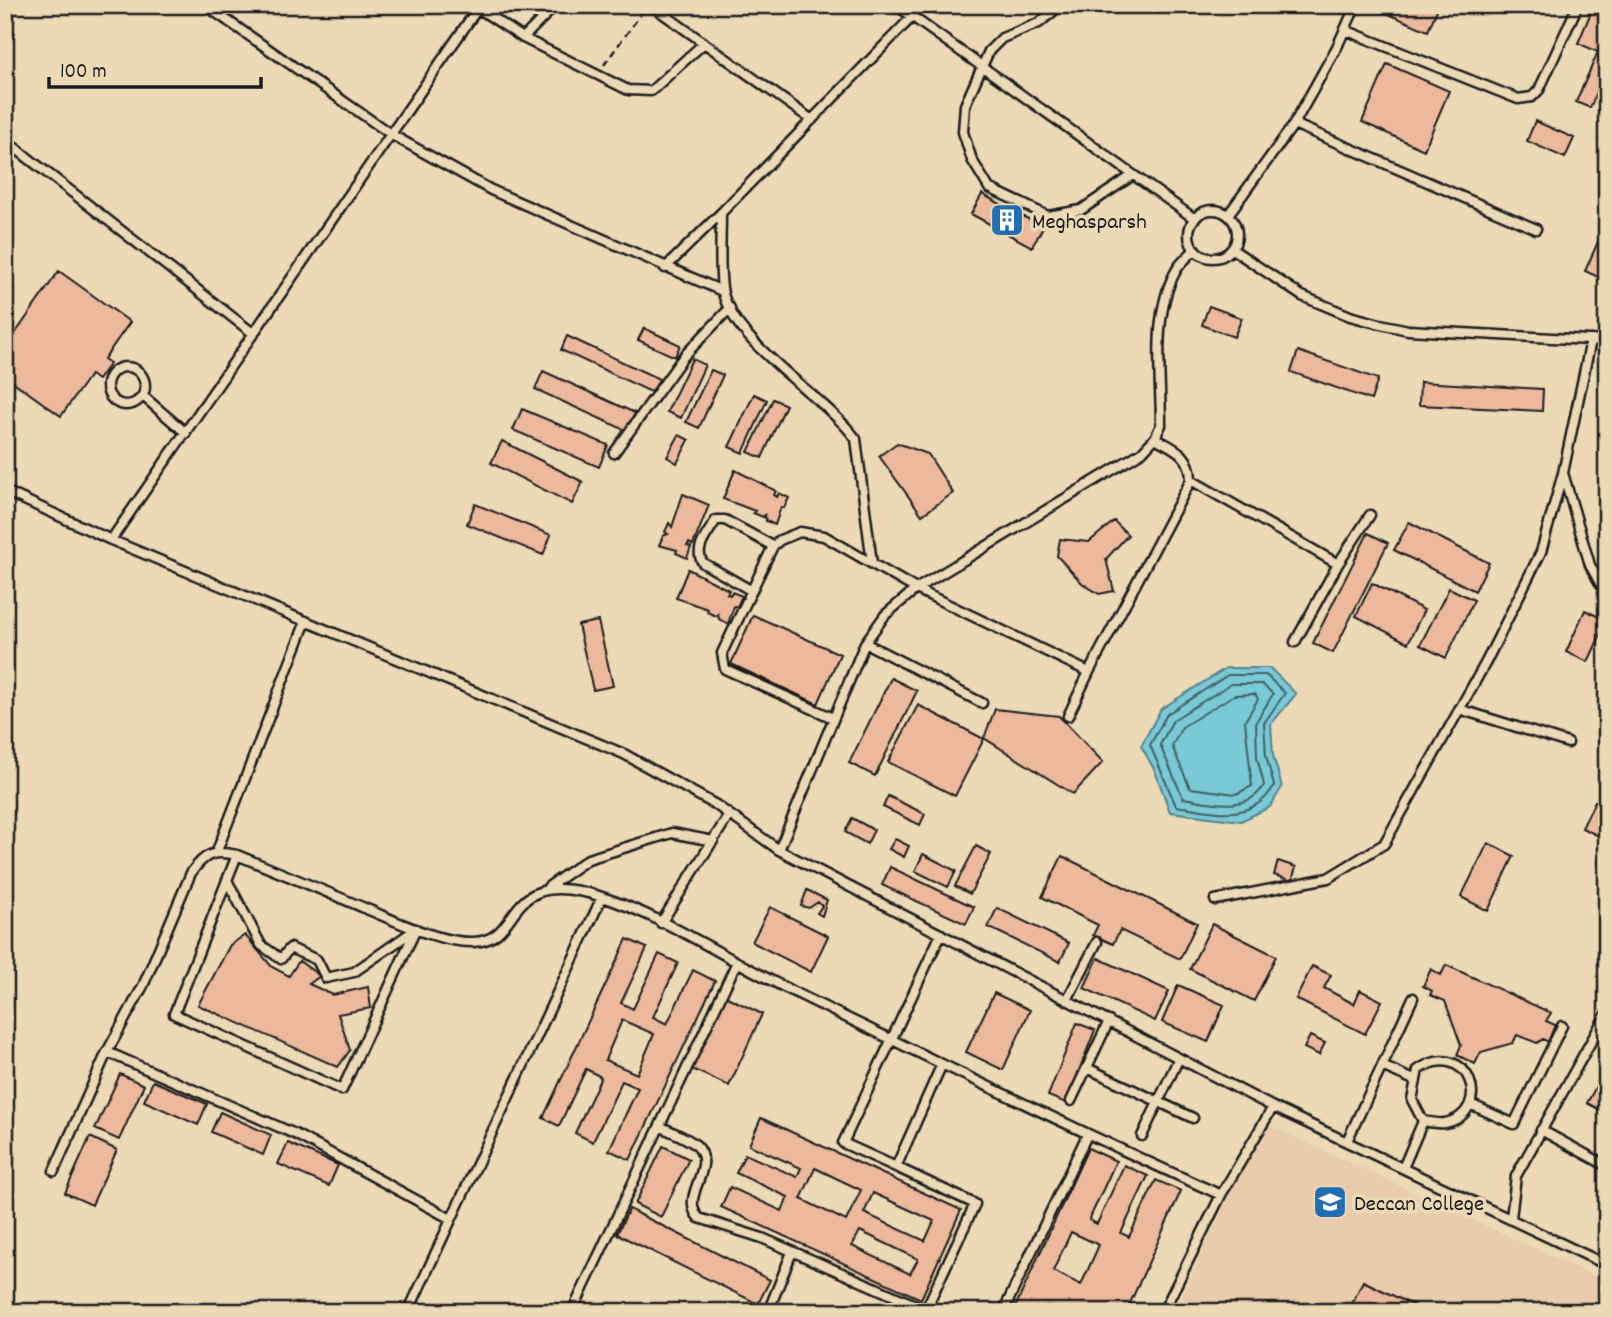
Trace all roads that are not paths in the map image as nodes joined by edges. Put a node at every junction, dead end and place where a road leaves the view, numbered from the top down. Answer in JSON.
{"nodes":[{"id":1,"x":205,"y":5,"type":"edge"},
{"id":2,"x":556,"y":5,"type":"edge"},
{"id":3,"x":649,"y":5,"type":"edge"},
{"id":4,"x":896,"y":5,"type":"edge"},
{"id":5,"x":1061,"y":5,"type":"edge"},
{"id":6,"x":1356,"y":5,"type":"edge"},
{"id":7,"x":1578,"y":5,"type":"edge"},
{"id":8,"x":479,"y":6,"type":"edge"},
{"id":9,"x":912,"y":17,"type":"junction"},
{"id":10,"x":1345,"y":30,"type":"junction"},
{"id":11,"x":523,"y":38,"type":"junction"},
{"id":12,"x":703,"y":44,"type":"junction"},
{"id":13,"x":983,"y":67,"type":"junction"},
{"id":14,"x":811,"y":120,"type":"junction"},
{"id":15,"x":1294,"y":124,"type":"junction"},
{"id":16,"x":392,"y":135,"type":"junction"},
{"id":17,"x":5,"y":140,"type":"edge"},
{"id":18,"x":1133,"y":175,"type":"junction"},
{"id":19,"x":721,"y":213,"type":"junction"},
{"id":20,"x":1228,"y":215,"type":"junction"},
{"id":21,"x":1195,"y":219,"type":"junction"},
{"id":22,"x":1536,"y":229,"type":"dead end"},
{"id":23,"x":1195,"y":249,"type":"junction"},
{"id":24,"x":1232,"y":249,"type":"junction"},
{"id":25,"x":665,"y":268,"type":"junction"},
{"id":26,"x":722,"y":290,"type":"junction"},
{"id":27,"x":730,"y":308,"type":"junction"},
{"id":28,"x":254,"y":334,"type":"junction"},
{"id":29,"x":1591,"y":341,"type":"junction"},
{"id":30,"x":1607,"y":341,"type":"edge"},
{"id":31,"x":143,"y":396,"type":"junction"},
{"id":32,"x":186,"y":433,"type":"junction"},
{"id":33,"x":1155,"y":438,"type":"junction"},
{"id":34,"x":614,"y":453,"type":"dead end"},
{"id":35,"x":1563,"y":473,"type":"junction"},
{"id":36,"x":1191,"y":480,"type":"junction"},
{"id":37,"x":5,"y":491,"type":"edge"},
{"id":38,"x":1370,"y":515,"type":"dead end"},
{"id":39,"x":111,"y":540,"type":"junction"},
{"id":40,"x":773,"y":546,"type":"junction"},
{"id":41,"x":872,"y":563,"type":"junction"},
{"id":42,"x":1338,"y":564,"type":"junction"},
{"id":43,"x":916,"y":589,"type":"junction"},
{"id":44,"x":1607,"y":589,"type":"edge"},
{"id":45,"x":752,"y":591,"type":"junction"},
{"id":46,"x":306,"y":621,"type":"junction"},
{"id":47,"x":1295,"y":642,"type":"dead end"},
{"id":48,"x":865,"y":643,"type":"junction"},
{"id":49,"x":1089,"y":672,"type":"junction"},
{"id":50,"x":982,"y":703,"type":"dead end"},
{"id":51,"x":1458,"y":709,"type":"junction"},
{"id":52,"x":1068,"y":716,"type":"dead end"},
{"id":53,"x":833,"y":718,"type":"junction"},
{"id":54,"x":1568,"y":743,"type":"dead end"},
{"id":55,"x":729,"y":815,"type":"junction"},
{"id":56,"x":713,"y":841,"type":"junction"},
{"id":57,"x":217,"y":850,"type":"junction"},
{"id":58,"x":779,"y":850,"type":"junction"},
{"id":59,"x":237,"y":855,"type":"junction"},
{"id":60,"x":227,"y":880,"type":"junction"},
{"id":61,"x":547,"y":888,"type":"junction"},
{"id":62,"x":602,"y":897,"type":"junction"},
{"id":63,"x":1215,"y":900,"type":"dead end"},
{"id":64,"x":661,"y":923,"type":"junction"},
{"id":65,"x":416,"y":929,"type":"junction"},
{"id":66,"x":941,"y":934,"type":"junction"},
{"id":67,"x":1097,"y":942,"type":"dead end"},
{"id":68,"x":736,"y":964,"type":"junction"},
{"id":69,"x":1413,"y":998,"type":"dead end"},
{"id":70,"x":1067,"y":1000,"type":"junction"},
{"id":71,"x":1607,"y":1013,"type":"edge"},
{"id":72,"x":1109,"y":1021,"type":"junction"},
{"id":73,"x":1562,"y":1026,"type":"dead end"},
{"id":74,"x":890,"y":1039,"type":"junction"},
{"id":75,"x":107,"y":1052,"type":"junction"},
{"id":76,"x":1179,"y":1058,"type":"junction"},
{"id":77,"x":942,"y":1064,"type":"junction"},
{"id":78,"x":1382,"y":1066,"type":"junction"},
{"id":79,"x":1087,"y":1068,"type":"junction"},
{"id":80,"x":1414,"y":1080,"type":"junction"},
{"id":81,"x":1071,"y":1101,"type":"dead end"},
{"id":82,"x":1158,"y":1102,"type":"junction"},
{"id":83,"x":1470,"y":1104,"type":"junction"},
{"id":84,"x":1273,"y":1107,"type":"junction"},
{"id":85,"x":1193,"y":1118,"type":"dead end"},
{"id":86,"x":1423,"y":1122,"type":"junction"},
{"id":87,"x":661,"y":1127,"type":"junction"},
{"id":88,"x":1541,"y":1130,"type":"junction"},
{"id":89,"x":1087,"y":1135,"type":"junction"},
{"id":90,"x":1142,"y":1136,"type":"dead end"},
{"id":91,"x":1347,"y":1142,"type":"junction"},
{"id":92,"x":1607,"y":1166,"type":"edge"},
{"id":93,"x":896,"y":1167,"type":"junction"},
{"id":94,"x":1403,"y":1168,"type":"junction"},
{"id":95,"x":54,"y":1171,"type":"dead end"},
{"id":96,"x":1221,"y":1195,"type":"junction"},
{"id":97,"x":452,"y":1219,"type":"junction"},
{"id":98,"x":1511,"y":1219,"type":"junction"},
{"id":99,"x":792,"y":1252,"type":"junction"},
{"id":100,"x":1607,"y":1265,"type":"edge"},
{"id":101,"x":929,"y":1311,"type":"edge"},
{"id":102,"x":408,"y":1312,"type":"edge"},
{"id":103,"x":572,"y":1312,"type":"edge"},
{"id":104,"x":768,"y":1312,"type":"edge"},
{"id":105,"x":1003,"y":1312,"type":"edge"},
{"id":106,"x":1163,"y":1312,"type":"edge"}],
"edges":[{"from":1,"to":16,"type":"lane"},
{"from":2,"to":11,"type":"lane"},
{"from":3,"to":12,"type":"lane"},
{"from":4,"to":9,"type":"lane"},
{"from":5,"to":13,"type":"lane"},
{"from":6,"to":10,"type":"lane"},
{"from":7,"to":10,"type":"lane"},
{"from":8,"to":11,"type":"lane"},
{"from":8,"to":16,"type":"lane"},
{"from":9,"to":13,"type":"lane"},
{"from":9,"to":14,"type":"lane"},
{"from":10,"to":15,"type":"lane"},
{"from":11,"to":12,"type":"lane"},
{"from":12,"to":14,"type":"lane"},
{"from":13,"to":18,"type":"lane"},
{"from":13,"to":18,"type":"lane"},
{"from":14,"to":19,"type":"lane"},
{"from":15,"to":20,"type":"lane"},
{"from":15,"to":22,"type":"lane"},
{"from":16,"to":25,"type":"lane"},
{"from":16,"to":28,"type":"lane"},
{"from":17,"to":28,"type":"lane"},
{"from":18,"to":21,"type":"lane"},
{"from":19,"to":25,"type":"lane"},
{"from":19,"to":26,"type":"lane"},
{"from":20,"to":21,"type":"lane"},
{"from":20,"to":24,"type":"lane"},
{"from":21,"to":23,"type":"lane"},
{"from":23,"to":24,"type":"lane"},
{"from":23,"to":33,"type":"lane"},
{"from":24,"to":29,"type":"lane"},
{"from":25,"to":26,"type":"lane"},
{"from":26,"to":27,"type":"lane"},
{"from":27,"to":34,"type":"lane"},
{"from":27,"to":41,"type":"lane"},
{"from":28,"to":32,"type":"lane"},
{"from":29,"to":30,"type":"lane"},
{"from":29,"to":35,"type":"lane"},
{"from":31,"to":31,"type":"lane"},
{"from":31,"to":32,"type":"lane"},
{"from":32,"to":39,"type":"lane"},
{"from":33,"to":36,"type":"lane"},
{"from":33,"to":43,"type":"lane"},
{"from":35,"to":44,"type":"lane"},
{"from":35,"to":51,"type":"lane"},
{"from":36,"to":42,"type":"lane"},
{"from":36,"to":49,"type":"lane"},
{"from":37,"to":39,"type":"lane"},
{"from":38,"to":42,"type":"lane"},
{"from":39,"to":46,"type":"lane"},
{"from":40,"to":41,"type":"lane"},
{"from":40,"to":45,"type":"lane"},
{"from":40,"to":45,"type":"lane"},
{"from":41,"to":43,"type":"lane"},
{"from":42,"to":47,"type":"lane"},
{"from":43,"to":48,"type":"lane"},
{"from":43,"to":49,"type":"lane"},
{"from":45,"to":53,"type":"lane"},
{"from":46,"to":55,"type":"lane"},
{"from":46,"to":57,"type":"lane"},
{"from":48,"to":50,"type":"lane"},
{"from":48,"to":53,"type":"lane"},
{"from":49,"to":52,"type":"lane"},
{"from":51,"to":54,"type":"lane"},
{"from":51,"to":63,"type":"lane"},
{"from":53,"to":58,"type":"lane"},
{"from":55,"to":56,"type":"lane"},
{"from":55,"to":58,"type":"lane"},
{"from":56,"to":61,"type":"lane"},
{"from":56,"to":64,"type":"lane"},
{"from":57,"to":59,"type":"lane"},
{"from":57,"to":75,"type":"lane"},
{"from":58,"to":66,"type":"lane"},
{"from":59,"to":60,"type":"lane"},
{"from":59,"to":65,"type":"lane"},
{"from":60,"to":65,"type":"lane"},
{"from":60,"to":65,"type":"lane"},
{"from":61,"to":62,"type":"lane"},
{"from":61,"to":65,"type":"lane"},
{"from":62,"to":64,"type":"lane"},
{"from":62,"to":97,"type":"lane"},
{"from":64,"to":68,"type":"lane"},
{"from":66,"to":70,"type":"lane"},
{"from":66,"to":74,"type":"lane"},
{"from":67,"to":70,"type":"lane"},
{"from":68,"to":74,"type":"lane"},
{"from":68,"to":87,"type":"lane"},
{"from":69,"to":78,"type":"lane"},
{"from":70,"to":72,"type":"lane"},
{"from":71,"to":88,"type":"lane"},
{"from":72,"to":76,"type":"lane"},
{"from":72,"to":79,"type":"lane"},
{"from":73,"to":83,"type":"lane"},
{"from":74,"to":77,"type":"lane"},
{"from":74,"to":93,"type":"lane"},
{"from":75,"to":95,"type":"lane"},
{"from":75,"to":97,"type":"lane"},
{"from":76,"to":82,"type":"lane"},
{"from":76,"to":84,"type":"lane"},
{"from":77,"to":89,"type":"lane"},
{"from":77,"to":93,"type":"lane"},
{"from":78,"to":80,"type":"lane"},
{"from":78,"to":91,"type":"lane"},
{"from":79,"to":81,"type":"lane"},
{"from":79,"to":82,"type":"lane"},
{"from":80,"to":83,"type":"lane"},
{"from":80,"to":86,"type":"lane"},
{"from":82,"to":85,"type":"lane"},
{"from":82,"to":90,"type":"lane"},
{"from":83,"to":86,"type":"lane"},
{"from":84,"to":91,"type":"lane"},
{"from":84,"to":96,"type":"lane"},
{"from":86,"to":94,"type":"lane"},
{"from":87,"to":99,"type":"lane"},
{"from":87,"to":103,"type":"lane"},
{"from":88,"to":92,"type":"lane"},
{"from":88,"to":98,"type":"lane"},
{"from":89,"to":96,"type":"lane"},
{"from":89,"to":105,"type":"lane"},
{"from":91,"to":94,"type":"lane"},
{"from":93,"to":101,"type":"lane"},
{"from":94,"to":98,"type":"lane"},
{"from":96,"to":106,"type":"lane"},
{"from":97,"to":102,"type":"lane"},
{"from":98,"to":100,"type":"lane"},
{"from":99,"to":101,"type":"lane"},
{"from":99,"to":104,"type":"lane"}]}
